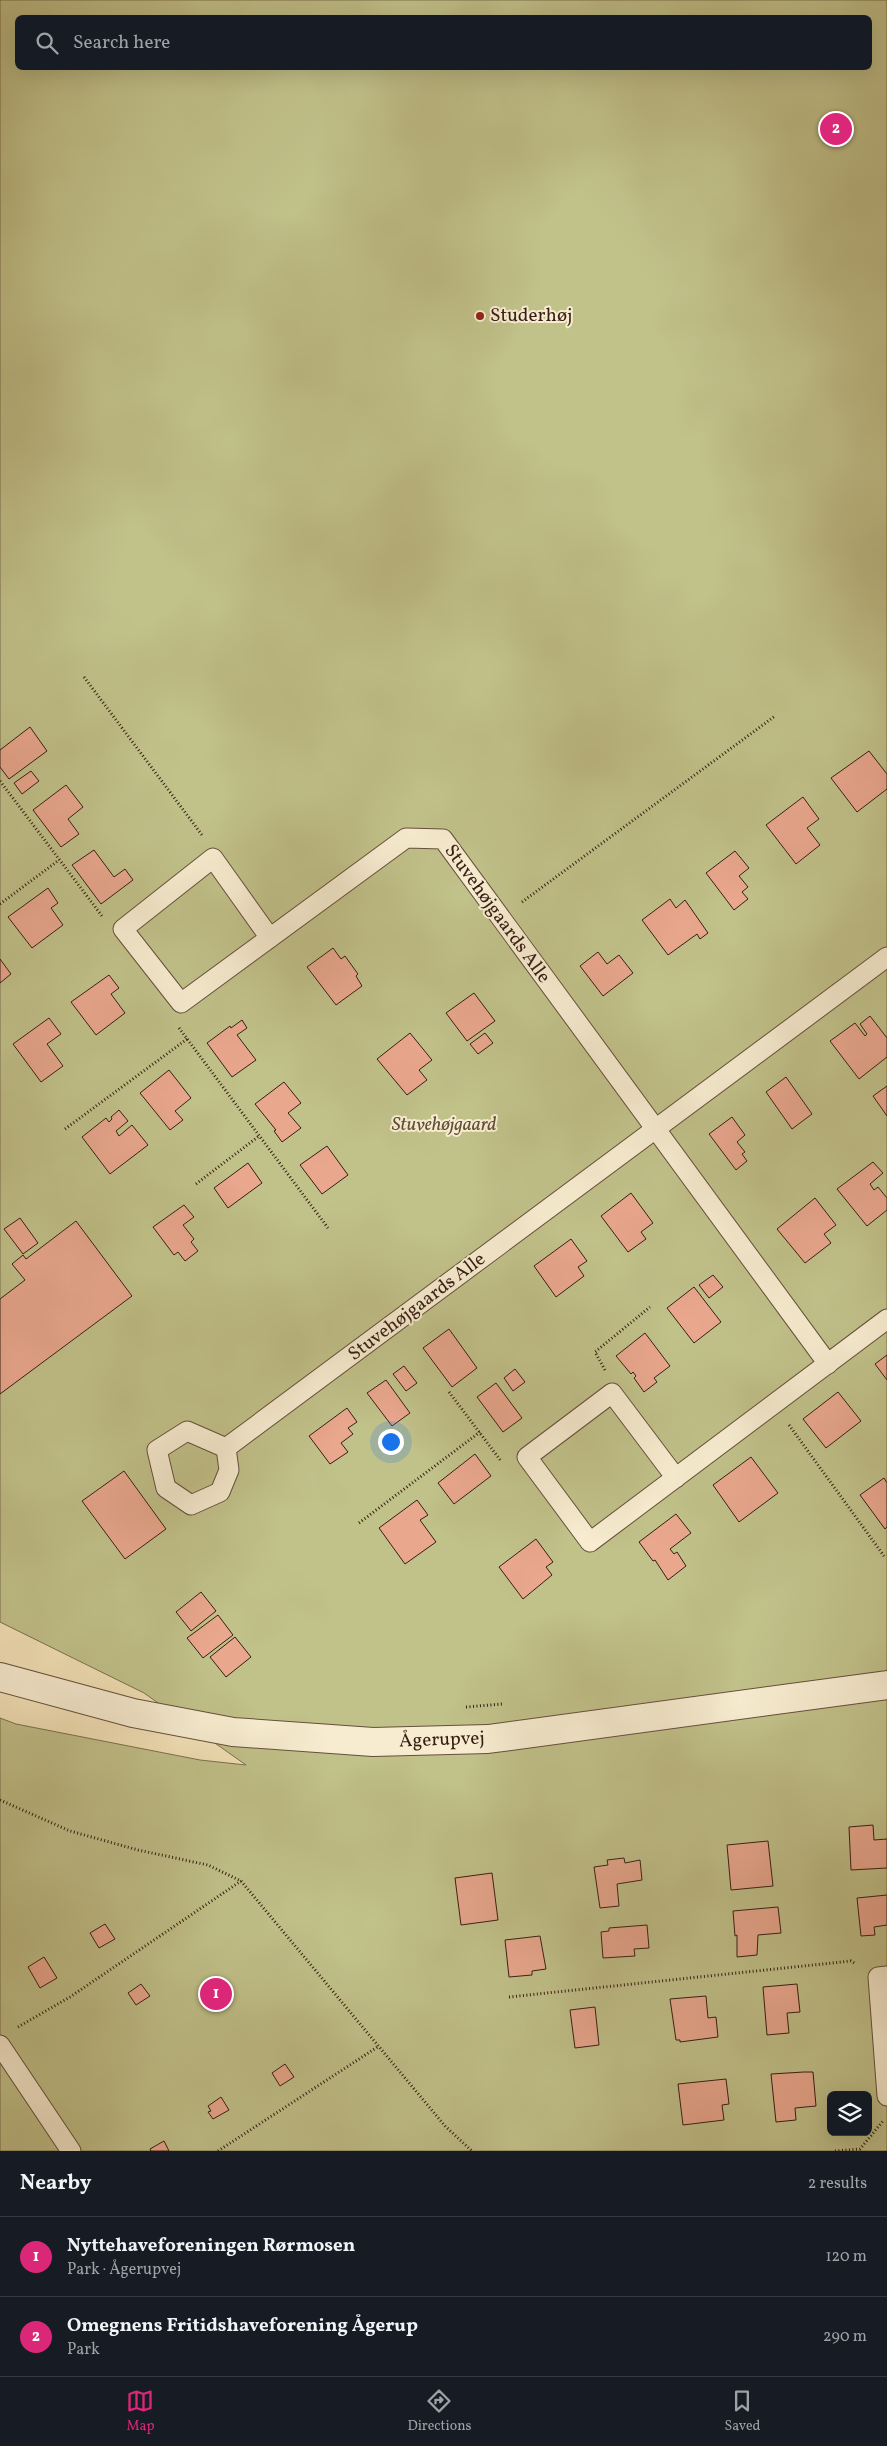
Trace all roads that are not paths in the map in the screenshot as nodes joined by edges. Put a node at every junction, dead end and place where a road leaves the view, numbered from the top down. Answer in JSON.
{"nodes":[{"id":1,"x":270,"y":938,"type":"junction"},
{"id":2,"x":887,"y":957,"type":"edge"},
{"id":3,"x":655,"y":1129,"type":"junction"},
{"id":4,"x":887,"y":1319,"type":"edge"},
{"id":5,"x":828,"y":1364,"type":"junction"},
{"id":6,"x":226,"y":1448,"type":"dead end"},
{"id":7,"x":676,"y":1478,"type":"junction"},
{"id":8,"x":0,"y":1677,"type":"edge"},
{"id":9,"x":887,"y":1685,"type":"edge"},
{"id":10,"x":882,"y":1976,"type":"edge"},
{"id":11,"x":0,"y":2045,"type":"edge"},
{"id":12,"x":887,"y":2096,"type":"edge"},
{"id":13,"x":71,"y":2151,"type":"edge"}],
"edges":[{"from":1,"to":1,"type":"lane","name":"Stuvehøjgaards Alle"},
{"from":1,"to":3,"type":"lane","name":"Stuvehøjgaards Alle"},
{"from":2,"to":3,"type":"lane","name":"Stuvehøjgaards Alle"},
{"from":3,"to":5,"type":"lane","name":"Stuvehøjgaards Alle"},
{"from":3,"to":6,"type":"lane","name":"Stuvehøjgaards Alle"},
{"from":4,"to":5,"type":"lane"},
{"from":5,"to":7,"type":"lane"},
{"from":7,"to":7,"type":"lane"},
{"from":8,"to":9,"type":"street","name":"Ågerupvej"},
{"from":10,"to":12,"type":"lane"},
{"from":11,"to":13,"type":"lane"}]}
